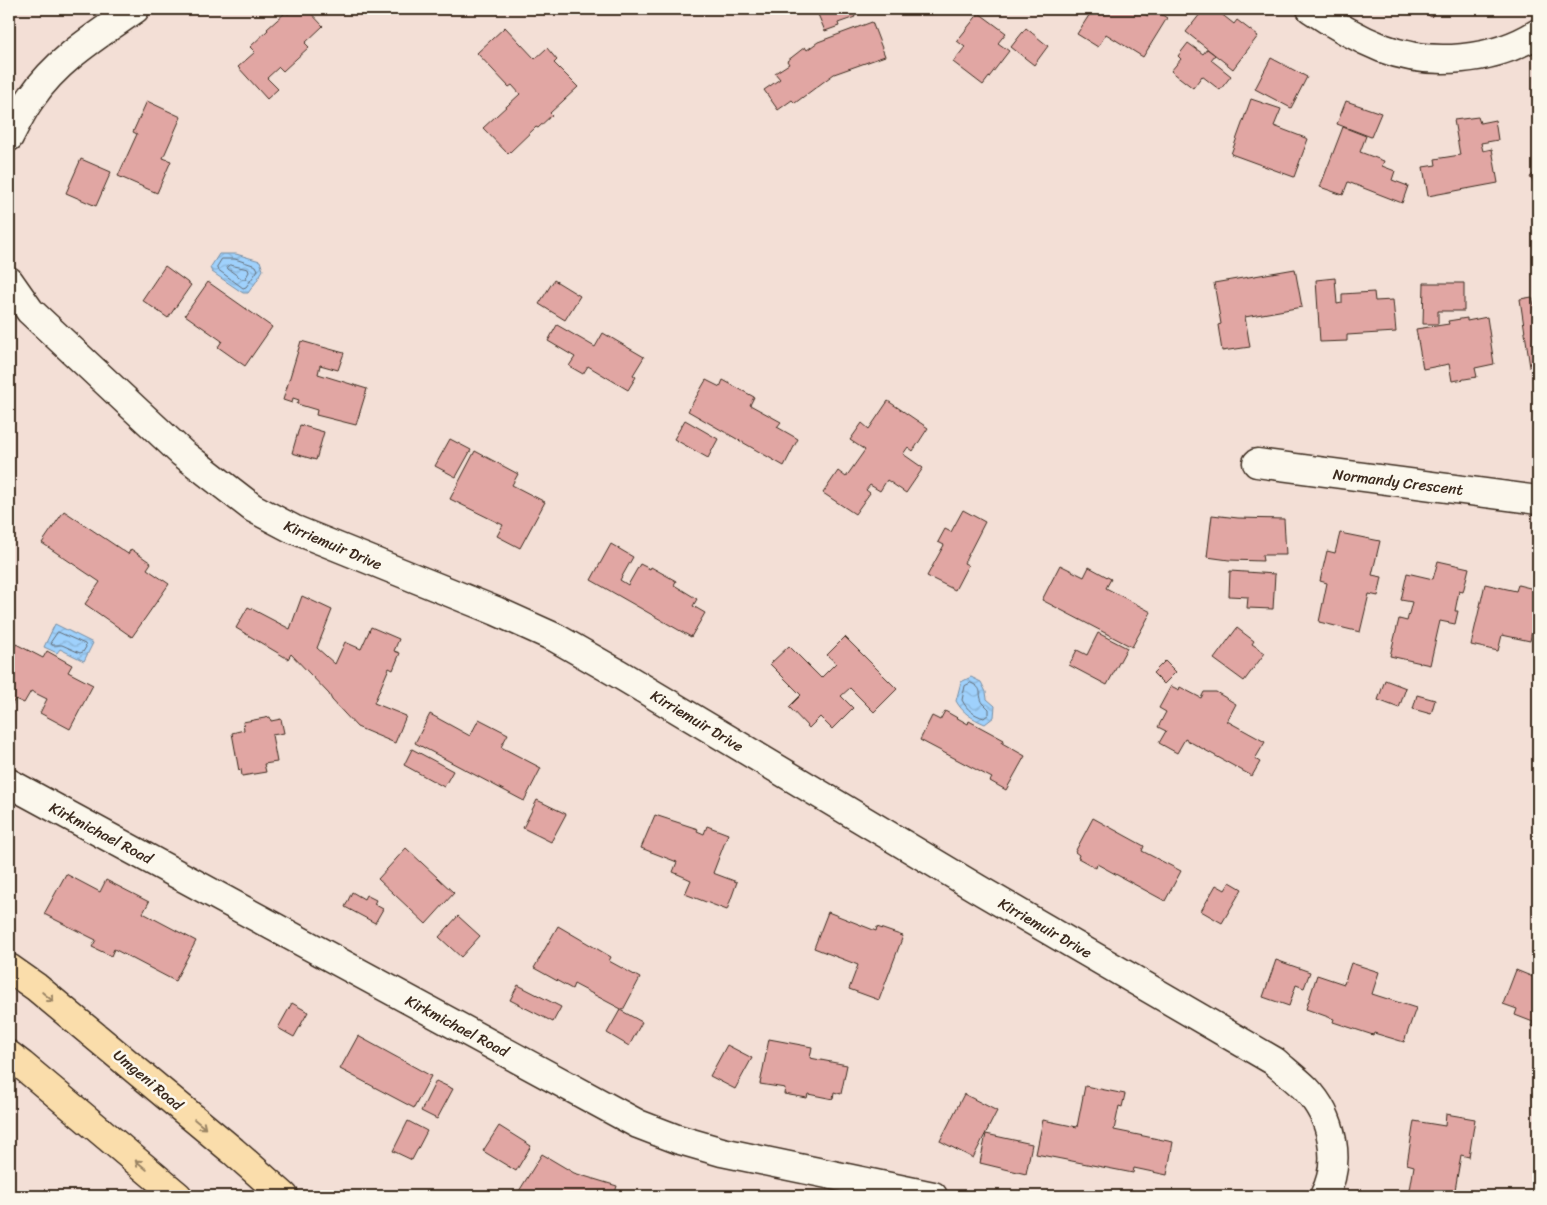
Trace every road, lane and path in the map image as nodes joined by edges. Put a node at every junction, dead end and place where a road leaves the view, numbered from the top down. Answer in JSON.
{"nodes":[{"id":1,"x":135,"y":9,"type":"edge"},
{"id":2,"x":1311,"y":9,"type":"edge"},
{"id":3,"x":1538,"y":33,"type":"edge"},
{"id":4,"x":9,"y":137,"type":"edge"},
{"id":5,"x":9,"y":281,"type":"edge"},
{"id":6,"x":1257,"y":463,"type":"dead end"},
{"id":7,"x":1538,"y":500,"type":"edge"},
{"id":8,"x":9,"y":783,"type":"edge"},
{"id":9,"x":9,"y":968,"type":"edge"},
{"id":10,"x":9,"y":1055,"type":"edge"},
{"id":11,"x":178,"y":1196,"type":"edge"},
{"id":12,"x":284,"y":1196,"type":"edge"},
{"id":13,"x":934,"y":1196,"type":"edge"},
{"id":14,"x":1324,"y":1196,"type":"edge"}],
"edges":[{"from":1,"to":4,"type":"street"},
{"from":2,"to":3,"type":"street"},
{"from":5,"to":14,"type":"street","name":"Kirriemuir Drive"},
{"from":6,"to":7,"type":"street","name":"Normandy Crescent"},
{"from":8,"to":13,"type":"street","name":"Kirkmichael Road"},
{"from":9,"to":12,"type":"highway","name":"Umgeni Road","one_way":true},
{"from":11,"to":10,"type":"highway","one_way":true}]}
